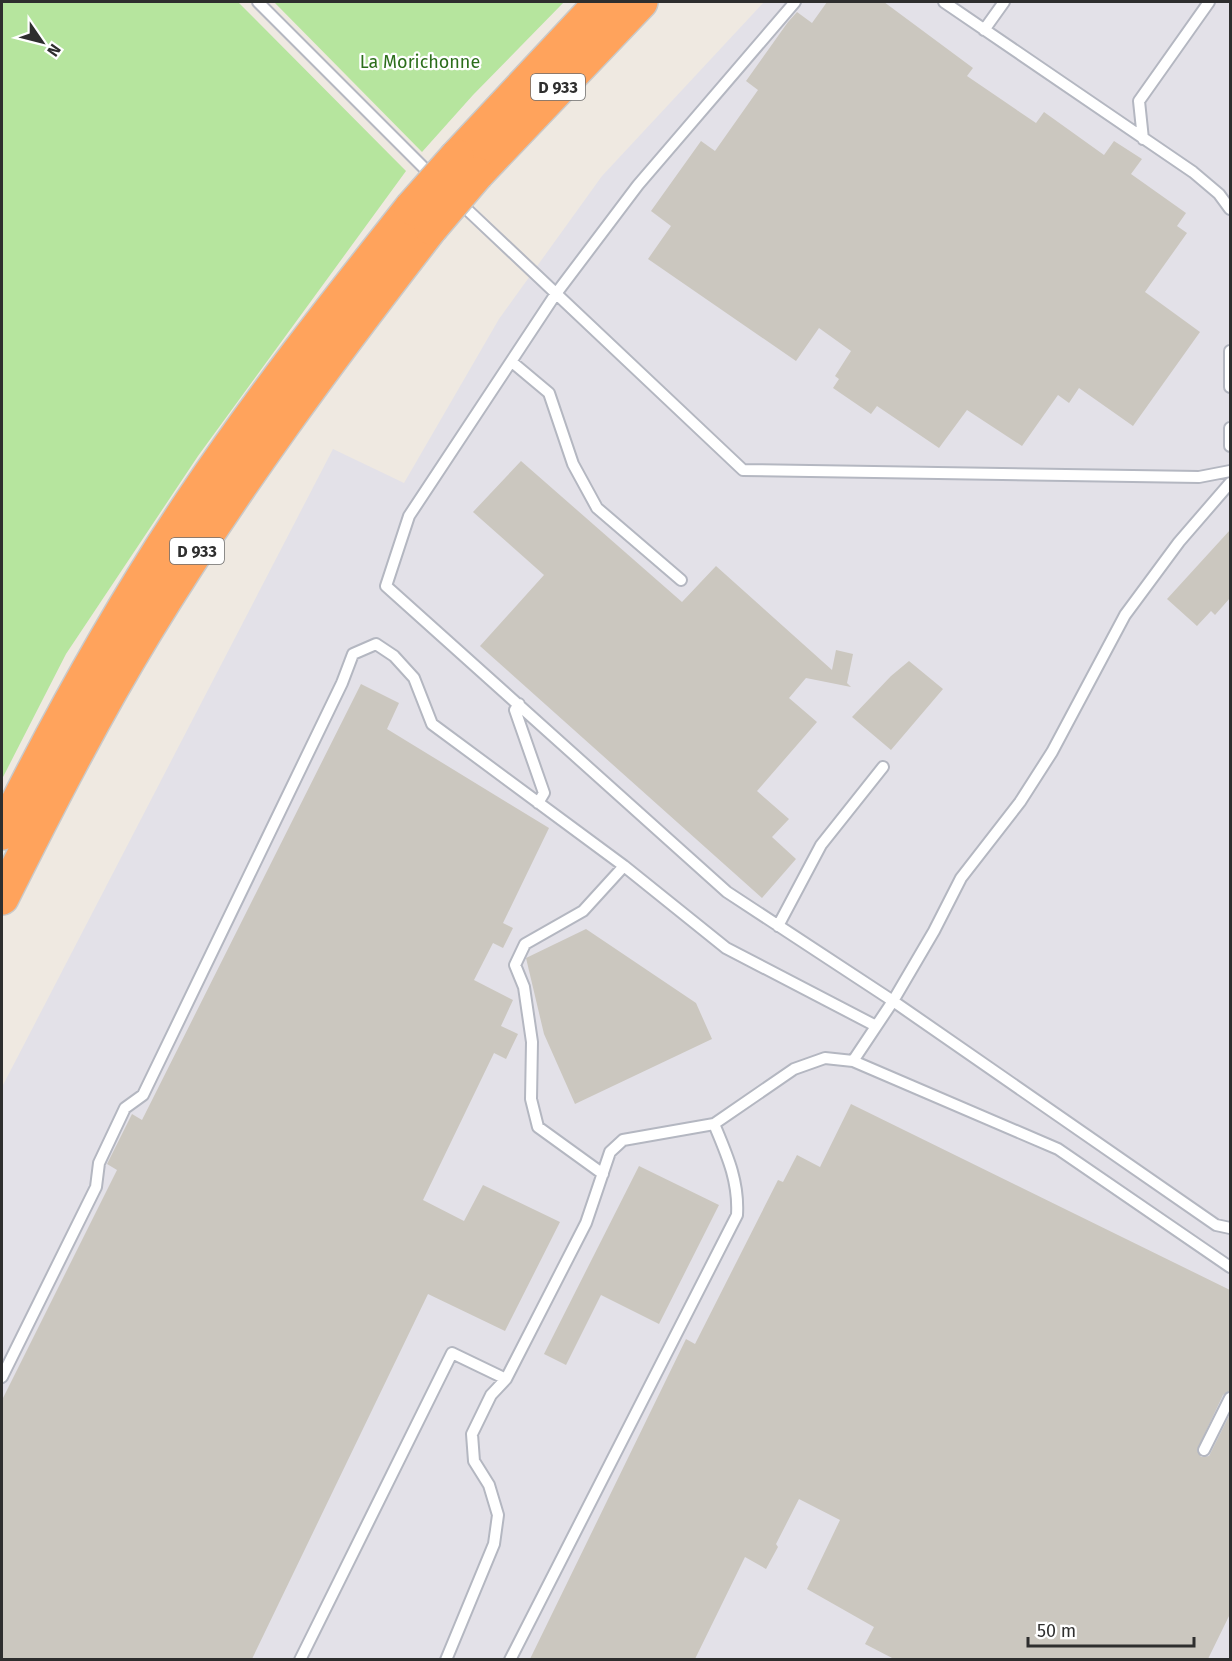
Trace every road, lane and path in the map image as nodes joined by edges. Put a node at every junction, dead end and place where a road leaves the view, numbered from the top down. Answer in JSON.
{"nodes":[{"id":1,"x":258,"y":2,"type":"edge"},
{"id":2,"x":601,"y":2,"type":"edge"},
{"id":3,"x":641,"y":2,"type":"edge"},
{"id":4,"x":795,"y":2,"type":"edge"},
{"id":5,"x":944,"y":2,"type":"edge"},
{"id":6,"x":1004,"y":2,"type":"edge"},
{"id":7,"x":1209,"y":2,"type":"edge"},
{"id":8,"x":984,"y":30,"type":"junction"},
{"id":9,"x":1143,"y":139,"type":"junction"},
{"id":10,"x":467,"y":165,"type":"junction"},
{"id":11,"x":1230,"y":209,"type":"edge"},
{"id":12,"x":421,"y":218,"type":"junction"},
{"id":13,"x":555,"y":295,"type":"junction"},
{"id":14,"x":1230,"y":351,"type":"edge"},
{"id":15,"x":512,"y":362,"type":"junction"},
{"id":16,"x":1230,"y":387,"type":"edge"},
{"id":17,"x":1230,"y":428,"type":"edge"},
{"id":18,"x":1230,"y":446,"type":"edge"},
{"id":19,"x":1230,"y":471,"type":"edge"},
{"id":20,"x":1230,"y":483,"type":"edge"},
{"id":21,"x":681,"y":580,"type":"dead end"},
{"id":22,"x":519,"y":705,"type":"junction"},
{"id":23,"x":883,"y":767,"type":"dead end"},
{"id":24,"x":538,"y":803,"type":"junction"},
{"id":25,"x":2,"y":833,"type":"edge"},
{"id":26,"x":624,"y":866,"type":"junction"},
{"id":27,"x":2,"y":898,"type":"edge"},
{"id":28,"x":778,"y":926,"type":"junction"},
{"id":29,"x":893,"y":1001,"type":"junction"},
{"id":30,"x":876,"y":1026,"type":"junction"},
{"id":31,"x":853,"y":1061,"type":"junction"},
{"id":32,"x":714,"y":1124,"type":"junction"},
{"id":33,"x":603,"y":1174,"type":"junction"},
{"id":34,"x":1230,"y":1228,"type":"edge"},
{"id":35,"x":1230,"y":1267,"type":"edge"},
{"id":36,"x":2,"y":1377,"type":"edge"},
{"id":37,"x":506,"y":1379,"type":"junction"},
{"id":38,"x":1230,"y":1398,"type":"edge"},
{"id":39,"x":1204,"y":1450,"type":"dead end"},
{"id":40,"x":300,"y":1659,"type":"edge"},
{"id":41,"x":446,"y":1659,"type":"edge"},
{"id":42,"x":510,"y":1659,"type":"edge"}],
"edges":[{"from":1,"to":13,"type":"lane"},
{"from":2,"to":10,"type":"highway","number":"D 933"},
{"from":3,"to":10,"type":"highway","number":"D 933"},
{"from":4,"to":13,"type":"lane"},
{"from":5,"to":8,"type":"lane"},
{"from":6,"to":8,"type":"lane"},
{"from":7,"to":9,"type":"lane"},
{"from":8,"to":9,"type":"lane"},
{"from":9,"to":11,"type":"lane"},
{"from":10,"to":12,"type":"highway","number":"D 933","bridge":true},
{"from":12,"to":25,"type":"highway","number":"D 933"},
{"from":12,"to":27,"type":"highway","number":"D 933"},
{"from":13,"to":15,"type":"lane"},
{"from":13,"to":19,"type":"lane"},
{"from":14,"to":16,"type":"lane"},
{"from":15,"to":21,"type":"lane"},
{"from":15,"to":22,"type":"lane"},
{"from":17,"to":18,"type":"lane"},
{"from":20,"to":29,"type":"lane"},
{"from":22,"to":24,"type":"lane"},
{"from":22,"to":28,"type":"lane"},
{"from":23,"to":28,"type":"lane"},
{"from":24,"to":26,"type":"lane"},
{"from":24,"to":36,"type":"lane"},
{"from":26,"to":30,"type":"lane"},
{"from":26,"to":33,"type":"lane"},
{"from":28,"to":29,"type":"lane"},
{"from":29,"to":30,"type":"lane"},
{"from":29,"to":34,"type":"lane"},
{"from":30,"to":31,"type":"lane"},
{"from":31,"to":32,"type":"lane"},
{"from":31,"to":35,"type":"lane"},
{"from":32,"to":33,"type":"lane"},
{"from":32,"to":42,"type":"lane"},
{"from":33,"to":37,"type":"lane"},
{"from":37,"to":40,"type":"lane"},
{"from":37,"to":41,"type":"lane"},
{"from":38,"to":39,"type":"lane"}]}
